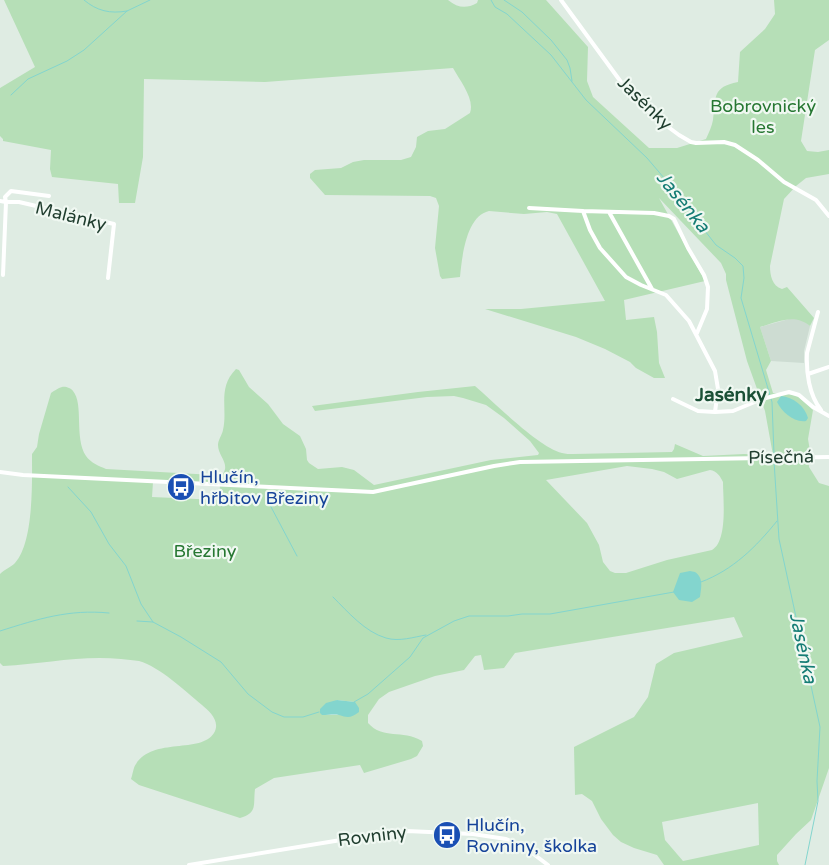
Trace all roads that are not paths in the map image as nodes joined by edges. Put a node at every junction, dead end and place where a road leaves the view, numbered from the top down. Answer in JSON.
{"nodes":[{"id":1,"x":561,"y":0,"type":"edge"},
{"id":2,"x":49,"y":196,"type":"dead end"},
{"id":3,"x":0,"y":201,"type":"edge"},
{"id":4,"x":6,"y":202,"type":"junction"},
{"id":5,"x":528,"y":208,"type":"dead end"},
{"id":6,"x":582,"y":211,"type":"junction"},
{"id":7,"x":609,"y":212,"type":"junction"},
{"id":8,"x":829,"y":216,"type":"edge"},
{"id":9,"x":3,"y":276,"type":"dead end"},
{"id":10,"x":108,"y":278,"type":"dead end"},
{"id":11,"x":652,"y":289,"type":"junction"},
{"id":12,"x":818,"y":312,"type":"dead end"},
{"id":13,"x":696,"y":333,"type":"junction"},
{"id":14,"x":829,"y":367,"type":"edge"},
{"id":15,"x":808,"y":374,"type":"junction"},
{"id":16,"x":674,"y":400,"type":"dead end"},
{"id":17,"x":715,"y":412,"type":"junction"},
{"id":18,"x":822,"y":412,"type":"junction"},
{"id":19,"x":829,"y":416,"type":"edge"},
{"id":20,"x":829,"y":457,"type":"edge"},
{"id":21,"x":0,"y":472,"type":"edge"},
{"id":22,"x":189,"y":865,"type":"edge"},
{"id":23,"x":548,"y":865,"type":"edge"}],
"edges":[{"from":1,"to":8,"type":"street","name":"Jasénky"},
{"from":2,"to":4,"type":"street"},
{"from":3,"to":4,"type":"street","name":"Malánky"},
{"from":4,"to":9,"type":"street"},
{"from":4,"to":10,"type":"street","name":"Malánky"},
{"from":5,"to":6,"type":"street"},
{"from":6,"to":7,"type":"street"},
{"from":6,"to":11,"type":"street"},
{"from":7,"to":11,"type":"street"},
{"from":7,"to":13,"type":"street"},
{"from":11,"to":13,"type":"street"},
{"from":12,"to":15,"type":"street"},
{"from":13,"to":17,"type":"street"},
{"from":14,"to":15,"type":"street"},
{"from":15,"to":18,"type":"street"},
{"from":16,"to":17,"type":"street"},
{"from":17,"to":18,"type":"street"},
{"from":18,"to":19,"type":"street"},
{"from":20,"to":21,"type":"street","name":"Písečná"},
{"from":22,"to":23,"type":"street","name":"Rovniny"}]}
